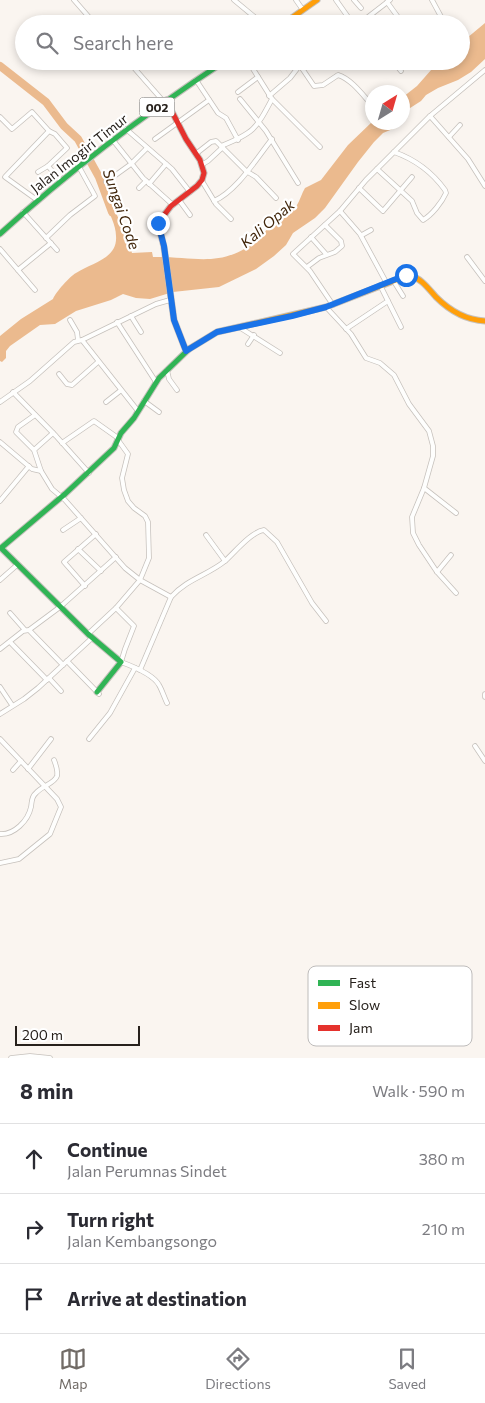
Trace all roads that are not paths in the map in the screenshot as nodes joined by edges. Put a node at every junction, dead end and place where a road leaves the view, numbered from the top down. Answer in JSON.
{"nodes":[{"id":1,"x":74,"y":0,"type":"edge"},
{"id":2,"x":234,"y":0,"type":"edge"},
{"id":3,"x":296,"y":0,"type":"edge"},
{"id":4,"x":317,"y":0,"type":"edge"},
{"id":5,"x":336,"y":0,"type":"edge"},
{"id":6,"x":354,"y":0,"type":"edge"},
{"id":7,"x":432,"y":0,"type":"edge"},
{"id":8,"x":389,"y":1,"type":"edge"},
{"id":9,"x":360,"y":8,"type":"dead end"},
{"id":10,"x":303,"y":10,"type":"junction"},
{"id":11,"x":87,"y":15,"type":"edge"},
{"id":12,"x":252,"y":15,"type":"edge"},
{"id":13,"x":296,"y":15,"type":"edge"},
{"id":14,"x":347,"y":15,"type":"edge"},
{"id":15,"x":371,"y":15,"type":"edge"},
{"id":16,"x":398,"y":15,"type":"edge"},
{"id":17,"x":440,"y":15,"type":"edge"},
{"id":18,"x":136,"y":70,"type":"edge"},
{"id":19,"x":211,"y":70,"type":"edge"},
{"id":20,"x":254,"y":70,"type":"edge"},
{"id":21,"x":295,"y":70,"type":"edge"},
{"id":22,"x":304,"y":70,"type":"edge"},
{"id":23,"x":485,"y":70,"type":"edge"},
{"id":24,"x":258,"y":77,"type":"junction"},
{"id":25,"x":196,"y":80,"type":"junction"},
{"id":26,"x":238,"y":92,"type":"dead end"},
{"id":27,"x":271,"y":97,"type":"junction"},
{"id":28,"x":365,"y":98,"type":"edge"},
{"id":29,"x":240,"y":99,"type":"dead end"},
{"id":30,"x":209,"y":100,"type":"junction"},
{"id":31,"x":165,"y":101,"type":"junction"},
{"id":32,"x":430,"y":116,"type":"junction"},
{"id":33,"x":0,"y":117,"type":"edge"},
{"id":34,"x":4,"y":122,"type":"junction"},
{"id":35,"x":259,"y":122,"type":"junction"},
{"id":36,"x":178,"y":123,"type":"junction"},
{"id":37,"x":460,"y":125,"type":"dead end"},
{"id":38,"x":0,"y":126,"type":"edge"},
{"id":39,"x":126,"y":129,"type":"junction"},
{"id":40,"x":49,"y":131,"type":"junction"},
{"id":41,"x":449,"y":137,"type":"junction"},
{"id":42,"x":112,"y":139,"type":"junction"},
{"id":43,"x":155,"y":139,"type":"dead end"},
{"id":44,"x":272,"y":139,"type":"junction"},
{"id":45,"x":238,"y":140,"type":"junction"},
{"id":46,"x":222,"y":147,"type":"junction"},
{"id":47,"x":320,"y":147,"type":"dead end"},
{"id":48,"x":147,"y":148,"type":"junction"},
{"id":49,"x":394,"y":152,"type":"junction"},
{"id":50,"x":197,"y":153,"type":"junction"},
{"id":51,"x":131,"y":164,"type":"junction"},
{"id":52,"x":166,"y":164,"type":"junction"},
{"id":53,"x":203,"y":164,"type":"junction"},
{"id":54,"x":78,"y":165,"type":"junction"},
{"id":55,"x":48,"y":166,"type":"junction"},
{"id":56,"x":377,"y":169,"type":"junction"},
{"id":57,"x":246,"y":171,"type":"junction"},
{"id":58,"x":38,"y":172,"type":"dead end"},
{"id":59,"x":5,"y":177,"type":"junction"},
{"id":60,"x":412,"y":177,"type":"dead end"},
{"id":61,"x":60,"y":180,"type":"junction"},
{"id":62,"x":202,"y":181,"type":"junction"},
{"id":63,"x":0,"y":182,"type":"edge"},
{"id":64,"x":106,"y":182,"type":"dead end"},
{"id":65,"x":148,"y":182,"type":"junction"},
{"id":66,"x":298,"y":183,"type":"dead end"},
{"id":67,"x":485,"y":186,"type":"edge"},
{"id":68,"x":139,"y":188,"type":"dead end"},
{"id":69,"x":359,"y":188,"type":"junction"},
{"id":70,"x":400,"y":190,"type":"junction"},
{"id":71,"x":190,"y":192,"type":"junction"},
{"id":72,"x":276,"y":198,"type":"dead end"},
{"id":73,"x":37,"y":200,"type":"junction"},
{"id":74,"x":178,"y":200,"type":"junction"},
{"id":75,"x":214,"y":201,"type":"junction"},
{"id":76,"x":173,"y":205,"type":"junction"},
{"id":77,"x":340,"y":211,"type":"junction"},
{"id":78,"x":23,"y":212,"type":"junction"},
{"id":79,"x":190,"y":215,"type":"dead end"},
{"id":80,"x":231,"y":219,"type":"dead end"},
{"id":81,"x":326,"y":225,"type":"junction"},
{"id":82,"x":371,"y":230,"type":"dead end"},
{"id":83,"x":0,"y":233,"type":"edge"},
{"id":84,"x":362,"y":236,"type":"junction"},
{"id":85,"x":311,"y":237,"type":"junction"},
{"id":86,"x":46,"y":238,"type":"junction"},
{"id":87,"x":50,"y":243,"type":"junction"},
{"id":88,"x":0,"y":249,"type":"edge"},
{"id":89,"x":57,"y":250,"type":"dead end"},
{"id":90,"x":326,"y":254,"type":"junction"},
{"id":91,"x":466,"y":257,"type":"dead end"},
{"id":92,"x":307,"y":267,"type":"junction"},
{"id":93,"x":18,"y":270,"type":"junction"},
{"id":94,"x":393,"y":280,"type":"junction"},
{"id":95,"x":485,"y":280,"type":"edge"},
{"id":96,"x":383,"y":284,"type":"junction"},
{"id":97,"x":35,"y":290,"type":"dead end"},
{"id":98,"x":403,"y":296,"type":"dead end"},
{"id":99,"x":170,"y":299,"type":"junction"},
{"id":100,"x":388,"y":301,"type":"junction"},
{"id":101,"x":333,"y":304,"type":"junction"},
{"id":102,"x":326,"y":307,"type":"junction"},
{"id":103,"x":132,"y":316,"type":"junction"},
{"id":104,"x":70,"y":320,"type":"dead end"},
{"id":105,"x":485,"y":321,"type":"edge"},
{"id":106,"x":117,"y":322,"type":"junction"},
{"id":107,"x":239,"y":327,"type":"junction"},
{"id":108,"x":401,"y":327,"type":"dead end"},
{"id":109,"x":346,"y":328,"type":"junction"},
{"id":110,"x":141,"y":332,"type":"dead end"},
{"id":111,"x":254,"y":335,"type":"junction"},
{"id":112,"x":80,"y":340,"type":"junction"},
{"id":113,"x":248,"y":344,"type":"dead end"},
{"id":114,"x":186,"y":351,"type":"junction"},
{"id":115,"x":280,"y":353,"type":"dead end"},
{"id":116,"x":98,"y":362,"type":"junction"},
{"id":117,"x":167,"y":370,"type":"junction"},
{"id":118,"x":59,"y":374,"type":"dead end"},
{"id":119,"x":156,"y":382,"type":"junction"},
{"id":120,"x":177,"y":390,"type":"dead end"},
{"id":121,"x":120,"y":391,"type":"junction"},
{"id":122,"x":13,"y":392,"type":"junction"},
{"id":123,"x":144,"y":401,"type":"junction"},
{"id":124,"x":0,"y":402,"type":"edge"},
{"id":125,"x":106,"y":402,"type":"dead end"},
{"id":126,"x":138,"y":411,"type":"junction"},
{"id":127,"x":159,"y":412,"type":"dead end"},
{"id":128,"x":35,"y":415,"type":"junction"},
{"id":129,"x":54,"y":433,"type":"junction"},
{"id":130,"x":118,"y":439,"type":"junction"},
{"id":131,"x":0,"y":442,"type":"edge"},
{"id":132,"x":62,"y":443,"type":"junction"},
{"id":133,"x":34,"y":450,"type":"junction"},
{"id":134,"x":29,"y":466,"type":"junction"},
{"id":135,"x":41,"y":471,"type":"junction"},
{"id":136,"x":88,"y":472,"type":"junction"},
{"id":137,"x":424,"y":488,"type":"junction"},
{"id":138,"x":61,"y":497,"type":"junction"},
{"id":139,"x":0,"y":500,"type":"edge"},
{"id":140,"x":456,"y":513,"type":"dead end"},
{"id":141,"x":81,"y":518,"type":"junction"},
{"id":142,"x":63,"y":530,"type":"dead end"},
{"id":143,"x":96,"y":534,"type":"junction"},
{"id":144,"x":206,"y":535,"type":"dead end"},
{"id":145,"x":0,"y":548,"type":"edge"},
{"id":146,"x":78,"y":549,"type":"junction"},
{"id":147,"x":451,"y":555,"type":"dead end"},
{"id":148,"x":116,"y":557,"type":"junction"},
{"id":149,"x":226,"y":561,"type":"junction"},
{"id":150,"x":17,"y":565,"type":"junction"},
{"id":151,"x":101,"y":572,"type":"junction"},
{"id":152,"x":437,"y":572,"type":"junction"},
{"id":153,"x":0,"y":580,"type":"edge"},
{"id":154,"x":140,"y":580,"type":"junction"},
{"id":155,"x":85,"y":586,"type":"junction"},
{"id":156,"x":456,"y":593,"type":"dead end"},
{"id":157,"x":171,"y":597,"type":"junction"},
{"id":158,"x":60,"y":607,"type":"junction"},
{"id":159,"x":116,"y":608,"type":"junction"},
{"id":160,"x":10,"y":613,"type":"dead end"},
{"id":161,"x":326,"y":620,"type":"dead end"},
{"id":162,"x":27,"y":630,"type":"junction"},
{"id":163,"x":90,"y":636,"type":"junction"},
{"id":164,"x":10,"y":642,"type":"junction"},
{"id":165,"x":0,"y":649,"type":"edge"},
{"id":166,"x":67,"y":661,"type":"junction"},
{"id":167,"x":121,"y":662,"type":"junction"},
{"id":168,"x":63,"y":665,"type":"junction"},
{"id":169,"x":135,"y":668,"type":"junction"},
{"id":170,"x":140,"y":670,"type":"junction"},
{"id":171,"x":48,"y":679,"type":"junction"},
{"id":172,"x":0,"y":687,"type":"edge"},
{"id":173,"x":61,"y":691,"type":"dead end"},
{"id":174,"x":98,"y":693,"type":"joint"},
{"id":175,"x":166,"y":703,"type":"dead end"},
{"id":176,"x":12,"y":705,"type":"junction"},
{"id":177,"x":0,"y":714,"type":"edge"},
{"id":178,"x":0,"y":739,"type":"edge"},
{"id":179,"x":52,"y":739,"type":"dead end"},
{"id":180,"x":89,"y":739,"type":"dead end"},
{"id":181,"x":475,"y":746,"type":"dead end"},
{"id":182,"x":54,"y":760,"type":"dead end"},
{"id":183,"x":21,"y":761,"type":"junction"},
{"id":184,"x":485,"y":761,"type":"edge"},
{"id":185,"x":28,"y":769,"type":"junction"},
{"id":186,"x":13,"y":770,"type":"dead end"},
{"id":187,"x":44,"y":785,"type":"junction"},
{"id":188,"x":0,"y":834,"type":"edge"},
{"id":189,"x":0,"y":863,"type":"edge"},
{"id":190,"x":11,"y":1058,"type":"edge"},
{"id":191,"x":50,"y":1058,"type":"edge"}],
"edges":[{"from":1,"to":11,"type":"street"},
{"from":2,"to":12,"type":"street"},
{"from":3,"to":10,"type":"street"},
{"from":4,"to":10,"type":"street"},
{"from":5,"to":14,"type":"street"},
{"from":6,"to":9,"type":"street"},
{"from":7,"to":17,"type":"street"},
{"from":8,"to":15,"type":"street"},
{"from":8,"to":16,"type":"street"},
{"from":10,"to":13,"type":"street"},
{"from":18,"to":31,"type":"street"},
{"from":19,"to":25,"type":"street","name":"Jalan Imogiri Timur","number":"002"},
{"from":20,"to":24,"type":"street"},
{"from":21,"to":27,"type":"street"},
{"from":22,"to":28,"type":"street"},
{"from":23,"to":32,"type":"street"},
{"from":24,"to":26,"type":"street"},
{"from":24,"to":27,"type":"street"},
{"from":25,"to":30,"type":"street"},
{"from":25,"to":31,"type":"street","name":"Jalan Imogiri Timur","number":"002"},
{"from":27,"to":35,"type":"street"},
{"from":27,"to":47,"type":"street"},
{"from":29,"to":35,"type":"street"},
{"from":30,"to":36,"type":"street"},
{"from":30,"to":45,"type":"street"},
{"from":31,"to":36,"type":"street"},
{"from":31,"to":39,"type":"street","name":"Jalan Imogiri Timur","number":"002"},
{"from":32,"to":41,"type":"street"},
{"from":32,"to":49,"type":"street"},
{"from":33,"to":34,"type":"street"},
{"from":34,"to":38,"type":"street"},
{"from":34,"to":40,"type":"street"},
{"from":35,"to":44,"type":"street"},
{"from":35,"to":45,"type":"street"},
{"from":36,"to":43,"type":"street"},
{"from":36,"to":50,"type":"street"},
{"from":37,"to":41,"type":"street"},
{"from":39,"to":42,"type":"street","name":"Jalan Imogiri Timur","number":"002"},
{"from":39,"to":48,"type":"street"},
{"from":40,"to":55,"type":"street"},
{"from":40,"to":59,"type":"street"},
{"from":41,"to":67,"type":"street"},
{"from":42,"to":51,"type":"street"},
{"from":42,"to":54,"type":"street","name":"Jalan Imogiri Timur","number":"002"},
{"from":44,"to":57,"type":"street"},
{"from":44,"to":66,"type":"street"},
{"from":45,"to":46,"type":"street"},
{"from":46,"to":50,"type":"street"},
{"from":46,"to":53,"type":"street"},
{"from":46,"to":57,"type":"street"},
{"from":48,"to":51,"type":"street"},
{"from":48,"to":52,"type":"street"},
{"from":49,"to":56,"type":"street"},
{"from":49,"to":70,"type":"street"},
{"from":50,"to":53,"type":"street"},
{"from":51,"to":64,"type":"street"},
{"from":51,"to":65,"type":"street"},
{"from":52,"to":65,"type":"street"},
{"from":52,"to":71,"type":"street"},
{"from":53,"to":62,"type":"street"},
{"from":54,"to":61,"type":"street","name":"Jalan Imogiri Timur","number":"002"},
{"from":54,"to":86,"type":"street"},
{"from":55,"to":58,"type":"street"},
{"from":55,"to":61,"type":"street"},
{"from":56,"to":69,"type":"street"},
{"from":56,"to":70,"type":"street"},
{"from":57,"to":72,"type":"street"},
{"from":57,"to":75,"type":"street"},
{"from":59,"to":63,"type":"street"},
{"from":59,"to":73,"type":"street"},
{"from":60,"to":70,"type":"street"},
{"from":61,"to":73,"type":"street","name":"Jalan Imogiri Timur","number":"002"},
{"from":62,"to":71,"type":"street"},
{"from":62,"to":75,"type":"street"},
{"from":65,"to":68,"type":"street"},
{"from":65,"to":76,"type":"street"},
{"from":69,"to":70,"type":"street"},
{"from":69,"to":77,"type":"street"},
{"from":71,"to":74,"type":"street"},
{"from":73,"to":78,"type":"street","name":"Jalan Imogiri Timur","number":"002"},
{"from":74,"to":76,"type":"street"},
{"from":74,"to":79,"type":"street"},
{"from":75,"to":80,"type":"street"},
{"from":76,"to":99,"type":"street"},
{"from":77,"to":81,"type":"street"},
{"from":77,"to":84,"type":"street"},
{"from":78,"to":83,"type":"street","name":"Jalan Imogiri Timur","number":"002"},
{"from":78,"to":86,"type":"street"},
{"from":81,"to":85,"type":"street"},
{"from":81,"to":90,"type":"street"},
{"from":82,"to":84,"type":"street"},
{"from":84,"to":96,"type":"street"},
{"from":85,"to":90,"type":"street"},
{"from":85,"to":92,"type":"street"},
{"from":86,"to":87,"type":"street"},
{"from":87,"to":89,"type":"street"},
{"from":87,"to":93,"type":"street"},
{"from":88,"to":93,"type":"street"},
{"from":90,"to":92,"type":"street"},
{"from":91,"to":95,"type":"street"},
{"from":92,"to":101,"type":"street"},
{"from":93,"to":97,"type":"street"},
{"from":94,"to":96,"type":"street"},
{"from":94,"to":98,"type":"street"},
{"from":94,"to":105,"type":"street"},
{"from":96,"to":100,"type":"street"},
{"from":96,"to":101,"type":"street"},
{"from":99,"to":103,"type":"street"},
{"from":99,"to":114,"type":"street"},
{"from":100,"to":108,"type":"street"},
{"from":100,"to":109,"type":"street"},
{"from":101,"to":102,"type":"street"},
{"from":102,"to":107,"type":"street"},
{"from":102,"to":109,"type":"street"},
{"from":103,"to":106,"type":"street"},
{"from":103,"to":110,"type":"street"},
{"from":104,"to":112,"type":"street"},
{"from":106,"to":112,"type":"street"},
{"from":106,"to":119,"type":"street"},
{"from":107,"to":111,"type":"street"},
{"from":107,"to":114,"type":"street"},
{"from":109,"to":137,"type":"street"},
{"from":111,"to":113,"type":"street"},
{"from":111,"to":115,"type":"street"},
{"from":112,"to":116,"type":"street"},
{"from":112,"to":122,"type":"street"},
{"from":114,"to":117,"type":"street"},
{"from":116,"to":118,"type":"street"},
{"from":116,"to":121,"type":"street"},
{"from":117,"to":119,"type":"street"},
{"from":117,"to":120,"type":"street"},
{"from":119,"to":123,"type":"street"},
{"from":121,"to":125,"type":"street"},
{"from":121,"to":126,"type":"street"},
{"from":122,"to":124,"type":"street"},
{"from":122,"to":128,"type":"street"},
{"from":123,"to":126,"type":"street"},
{"from":123,"to":127,"type":"street"},
{"from":126,"to":130,"type":"street"},
{"from":128,"to":129,"type":"street"},
{"from":128,"to":133,"type":"street"},
{"from":129,"to":132,"type":"street"},
{"from":129,"to":133,"type":"street"},
{"from":130,"to":132,"type":"street"},
{"from":130,"to":136,"type":"street"},
{"from":130,"to":154,"type":"street"},
{"from":131,"to":134,"type":"street"},
{"from":132,"to":136,"type":"street"},
{"from":133,"to":135,"type":"street"},
{"from":134,"to":135,"type":"street"},
{"from":134,"to":139,"type":"street"},
{"from":135,"to":138,"type":"street"},
{"from":136,"to":138,"type":"street"},
{"from":137,"to":140,"type":"street"},
{"from":137,"to":152,"type":"street"},
{"from":138,"to":141,"type":"street"},
{"from":138,"to":145,"type":"street"},
{"from":141,"to":142,"type":"street"},
{"from":141,"to":143,"type":"street"},
{"from":143,"to":146,"type":"street"},
{"from":143,"to":148,"type":"street"},
{"from":144,"to":149,"type":"street"},
{"from":145,"to":150,"type":"street"},
{"from":146,"to":151,"type":"street"},
{"from":146,"to":155,"type":"street"},
{"from":147,"to":152,"type":"street"},
{"from":148,"to":151,"type":"street"},
{"from":148,"to":154,"type":"street"},
{"from":149,"to":157,"type":"street"},
{"from":149,"to":161,"type":"street"},
{"from":150,"to":153,"type":"street"},
{"from":150,"to":158,"type":"street"},
{"from":151,"to":155,"type":"street"},
{"from":152,"to":156,"type":"street"},
{"from":154,"to":157,"type":"street"},
{"from":154,"to":159,"type":"street"},
{"from":155,"to":158,"type":"street"},
{"from":157,"to":170,"type":"street"},
{"from":158,"to":162,"type":"street"},
{"from":158,"to":163,"type":"street"},
{"from":159,"to":163,"type":"street"},
{"from":159,"to":167,"type":"street"},
{"from":160,"to":162,"type":"street"},
{"from":162,"to":164,"type":"street"},
{"from":162,"to":168,"type":"street"},
{"from":163,"to":166,"type":"street"},
{"from":163,"to":167,"type":"street"},
{"from":164,"to":165,"type":"street"},
{"from":164,"to":171,"type":"street"},
{"from":166,"to":168,"type":"street"},
{"from":166,"to":174,"type":"street"},
{"from":167,"to":169,"type":"street"},
{"from":167,"to":174,"type":"street"},
{"from":168,"to":171,"type":"street"},
{"from":169,"to":170,"type":"street"},
{"from":169,"to":180,"type":"street"},
{"from":170,"to":175,"type":"street"},
{"from":171,"to":173,"type":"street"},
{"from":171,"to":176,"type":"street"},
{"from":172,"to":176,"type":"street"},
{"from":176,"to":177,"type":"street"},
{"from":178,"to":183,"type":"street"},
{"from":179,"to":185,"type":"street"},
{"from":181,"to":184,"type":"street"},
{"from":182,"to":187,"type":"street"},
{"from":183,"to":185,"type":"street"},
{"from":183,"to":186,"type":"street"},
{"from":185,"to":187,"type":"street"},
{"from":187,"to":188,"type":"street"},
{"from":187,"to":189,"type":"street"},
{"from":190,"to":191,"type":"street"}]}
